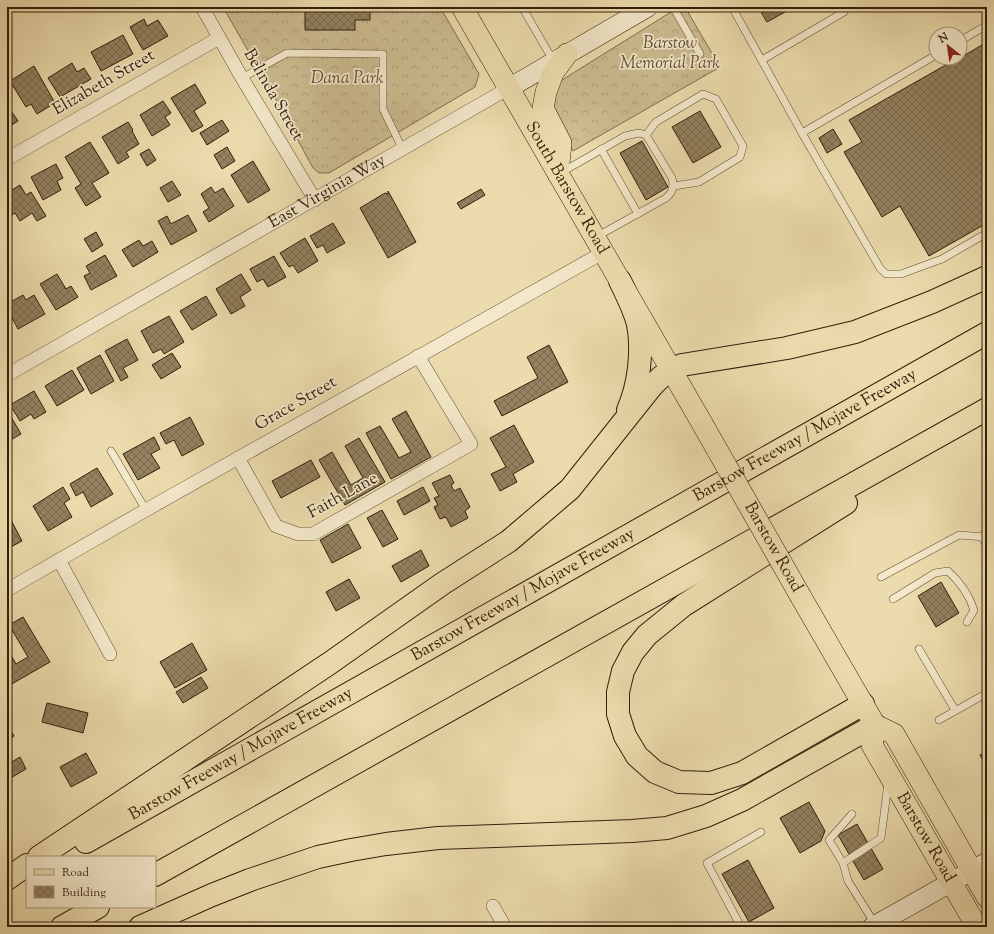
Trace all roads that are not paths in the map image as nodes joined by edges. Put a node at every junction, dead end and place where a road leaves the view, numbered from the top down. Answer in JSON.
{"nodes":[{"id":1,"x":202,"y":7,"type":"edge"},
{"id":2,"x":462,"y":7,"type":"edge"},
{"id":3,"x":522,"y":7,"type":"edge"},
{"id":4,"x":648,"y":7,"type":"edge"},
{"id":5,"x":673,"y":7,"type":"edge"},
{"id":6,"x":732,"y":7,"type":"edge"},
{"id":7,"x":844,"y":7,"type":"edge"},
{"id":8,"x":987,"y":25,"type":"edge"},
{"id":9,"x":968,"y":36,"type":"edge"},
{"id":10,"x":219,"y":38,"type":"junction"},
{"id":11,"x":700,"y":54,"type":"dead end"},
{"id":12,"x":560,"y":58,"type":"junction"},
{"id":13,"x":762,"y":60,"type":"junction"},
{"id":14,"x":928,"y":60,"type":"edge"},
{"id":15,"x":242,"y":78,"type":"junction"},
{"id":16,"x":509,"y":88,"type":"junction"},
{"id":17,"x":802,"y":133,"type":"junction"},
{"id":18,"x":646,"y":135,"type":"junction"},
{"id":19,"x":601,"y":149,"type":"junction"},
{"id":20,"x":403,"y":150,"type":"junction"},
{"id":21,"x":7,"y":160,"type":"edge"},
{"id":22,"x":558,"y":174,"type":"junction"},
{"id":23,"x":674,"y":186,"type":"junction"},
{"id":24,"x":315,"y":200,"type":"junction"},
{"id":25,"x":638,"y":214,"type":"junction"},
{"id":26,"x":987,"y":233,"type":"edge"},
{"id":27,"x":600,"y":244,"type":"junction"},
{"id":28,"x":987,"y":277,"type":"edge"},
{"id":29,"x":620,"y":280,"type":"junction"},
{"id":30,"x":987,"y":333,"type":"edge"},
{"id":31,"x":418,"y":356,"type":"junction"},
{"id":32,"x":671,"y":370,"type":"junction"},
{"id":33,"x":7,"y":375,"type":"edge"},
{"id":34,"x":987,"y":409,"type":"edge"},
{"id":35,"x":968,"y":419,"type":"junction"},
{"id":36,"x":620,"y":426,"type":"junction"},
{"id":37,"x":111,"y":451,"type":"dead end"},
{"id":38,"x":238,"y":458,"type":"junction"},
{"id":39,"x":146,"y":510,"type":"junction"},
{"id":40,"x":986,"y":538,"type":"edge"},
{"id":41,"x":59,"y":560,"type":"junction"},
{"id":42,"x":881,"y":577,"type":"dead end"},
{"id":43,"x":7,"y":590,"type":"edge"},
{"id":44,"x":893,"y":599,"type":"dead end"},
{"id":45,"x":967,"y":622,"type":"dead end"},
{"id":46,"x":920,"y":649,"type":"dead end"},
{"id":47,"x":110,"y":654,"type":"dead end"},
{"id":48,"x":987,"y":693,"type":"edge"},
{"id":49,"x":863,"y":704,"type":"junction"},
{"id":50,"x":955,"y":710,"type":"junction"},
{"id":51,"x":939,"y":720,"type":"dead end"},
{"id":52,"x":875,"y":725,"type":"junction"},
{"id":53,"x":889,"y":774,"type":"junction"},
{"id":54,"x":852,"y":814,"type":"dead end"},
{"id":55,"x":761,"y":832,"type":"dead end"},
{"id":56,"x":41,"y":856,"type":"edge"},
{"id":57,"x":61,"y":856,"type":"edge"},
{"id":58,"x":843,"y":863,"type":"junction"},
{"id":59,"x":26,"y":866,"type":"edge"},
{"id":60,"x":979,"y":866,"type":"edge"},
{"id":61,"x":156,"y":874,"type":"edge"},
{"id":62,"x":26,"y":876,"type":"edge"},
{"id":63,"x":7,"y":878,"type":"edge"},
{"id":64,"x":951,"y":882,"type":"junction"},
{"id":65,"x":7,"y":886,"type":"edge"},
{"id":66,"x":987,"y":897,"type":"edge"},
{"id":67,"x":493,"y":906,"type":"dead end"},
{"id":68,"x":96,"y":908,"type":"edge"},
{"id":69,"x":874,"y":926,"type":"edge"},
{"id":70,"x":62,"y":927,"type":"edge"},
{"id":71,"x":140,"y":927,"type":"edge"},
{"id":72,"x":505,"y":927,"type":"edge"},
{"id":73,"x":741,"y":927,"type":"edge"},
{"id":74,"x":977,"y":927,"type":"edge"}],
"edges":[{"from":1,"to":10,"type":"street","name":"Belinda Street"},
{"from":2,"to":16,"type":"main road","name":"South Barstow Road"},
{"from":3,"to":12,"type":"lane"},
{"from":4,"to":12,"type":"street","name":"East Virginia Way"},
{"from":5,"to":11,"type":"lane"},
{"from":6,"to":13,"type":"lane"},
{"from":7,"to":13,"type":"lane"},
{"from":8,"to":9,"type":"lane"},
{"from":10,"to":15,"type":"street","name":"Belinda Street"},
{"from":10,"to":21,"type":"street","name":"Elizabeth Street"},
{"from":12,"to":16,"type":"street","name":"East Virginia Way"},
{"from":12,"to":22,"type":"main road"},
{"from":13,"to":17,"type":"lane"},
{"from":14,"to":17,"type":"lane"},
{"from":15,"to":20,"type":"lane"},
{"from":15,"to":24,"type":"street","name":"Belinda Street"},
{"from":16,"to":20,"type":"street","name":"East Virginia Way"},
{"from":16,"to":22,"type":"main road","name":"South Barstow Road"},
{"from":17,"to":26,"type":"lane"},
{"from":18,"to":19,"type":"lane"},
{"from":18,"to":23,"type":"lane"},
{"from":18,"to":23,"type":"lane"},
{"from":19,"to":22,"type":"lane"},
{"from":19,"to":25,"type":"lane"},
{"from":20,"to":24,"type":"street","name":"East Virginia Way"},
{"from":22,"to":27,"type":"main road","name":"South Barstow Road"},
{"from":23,"to":25,"type":"lane"},
{"from":24,"to":33,"type":"street","name":"East Virginia Way"},
{"from":25,"to":27,"type":"lane"},
{"from":27,"to":29,"type":"main road","name":"South Barstow Road"},
{"from":27,"to":31,"type":"street","name":"Grace Street"},
{"from":28,"to":32,"type":"highway"},
{"from":29,"to":32,"type":"main road","name":"South Barstow Road"},
{"from":29,"to":36,"type":"highway"},
{"from":30,"to":57,"type":"highway","name":"Barstow Freeway / Mojave Freeway"},
{"from":31,"to":38,"type":"street","name":"Grace Street"},
{"from":31,"to":38,"type":"street","name":"Faith Lane"},
{"from":32,"to":36,"type":"highway"},
{"from":32,"to":49,"type":"main road","name":"Barstow Road","bridge":true},
{"from":34,"to":35,"type":"highway"},
{"from":35,"to":49,"type":"highway"},
{"from":35,"to":61,"type":"highway"},
{"from":36,"to":56,"type":"highway"},
{"from":37,"to":39,"type":"lane"},
{"from":38,"to":39,"type":"street","name":"Grace Street"},
{"from":39,"to":41,"type":"street","name":"Grace Street"},
{"from":40,"to":42,"type":"lane"},
{"from":41,"to":43,"type":"street","name":"Grace Street"},
{"from":41,"to":47,"type":"street"},
{"from":44,"to":45,"type":"lane"},
{"from":46,"to":50,"type":"lane"},
{"from":48,"to":50,"type":"lane"},
{"from":49,"to":52,"type":"main road","name":"Barstow Road"},
{"from":50,"to":51,"type":"lane"},
{"from":52,"to":53,"type":"main road","name":"Barstow Road"},
{"from":52,"to":60,"type":"main road","name":"Barstow Road"},
{"from":52,"to":71,"type":"highway"},
{"from":53,"to":58,"type":"lane"},
{"from":53,"to":64,"type":"main road","name":"Barstow Road"},
{"from":54,"to":58,"type":"lane"},
{"from":55,"to":73,"type":"lane"},
{"from":58,"to":69,"type":"lane"},
{"from":59,"to":63,"type":"highway"},
{"from":60,"to":64,"type":"street"},
{"from":60,"to":66,"type":"main road","name":"Barstow Road"},
{"from":62,"to":65,"type":"highway"},
{"from":64,"to":69,"type":"street"},
{"from":64,"to":74,"type":"main road","name":"Barstow Road"},
{"from":67,"to":72,"type":"street"},
{"from":68,"to":70,"type":"highway"}]}
